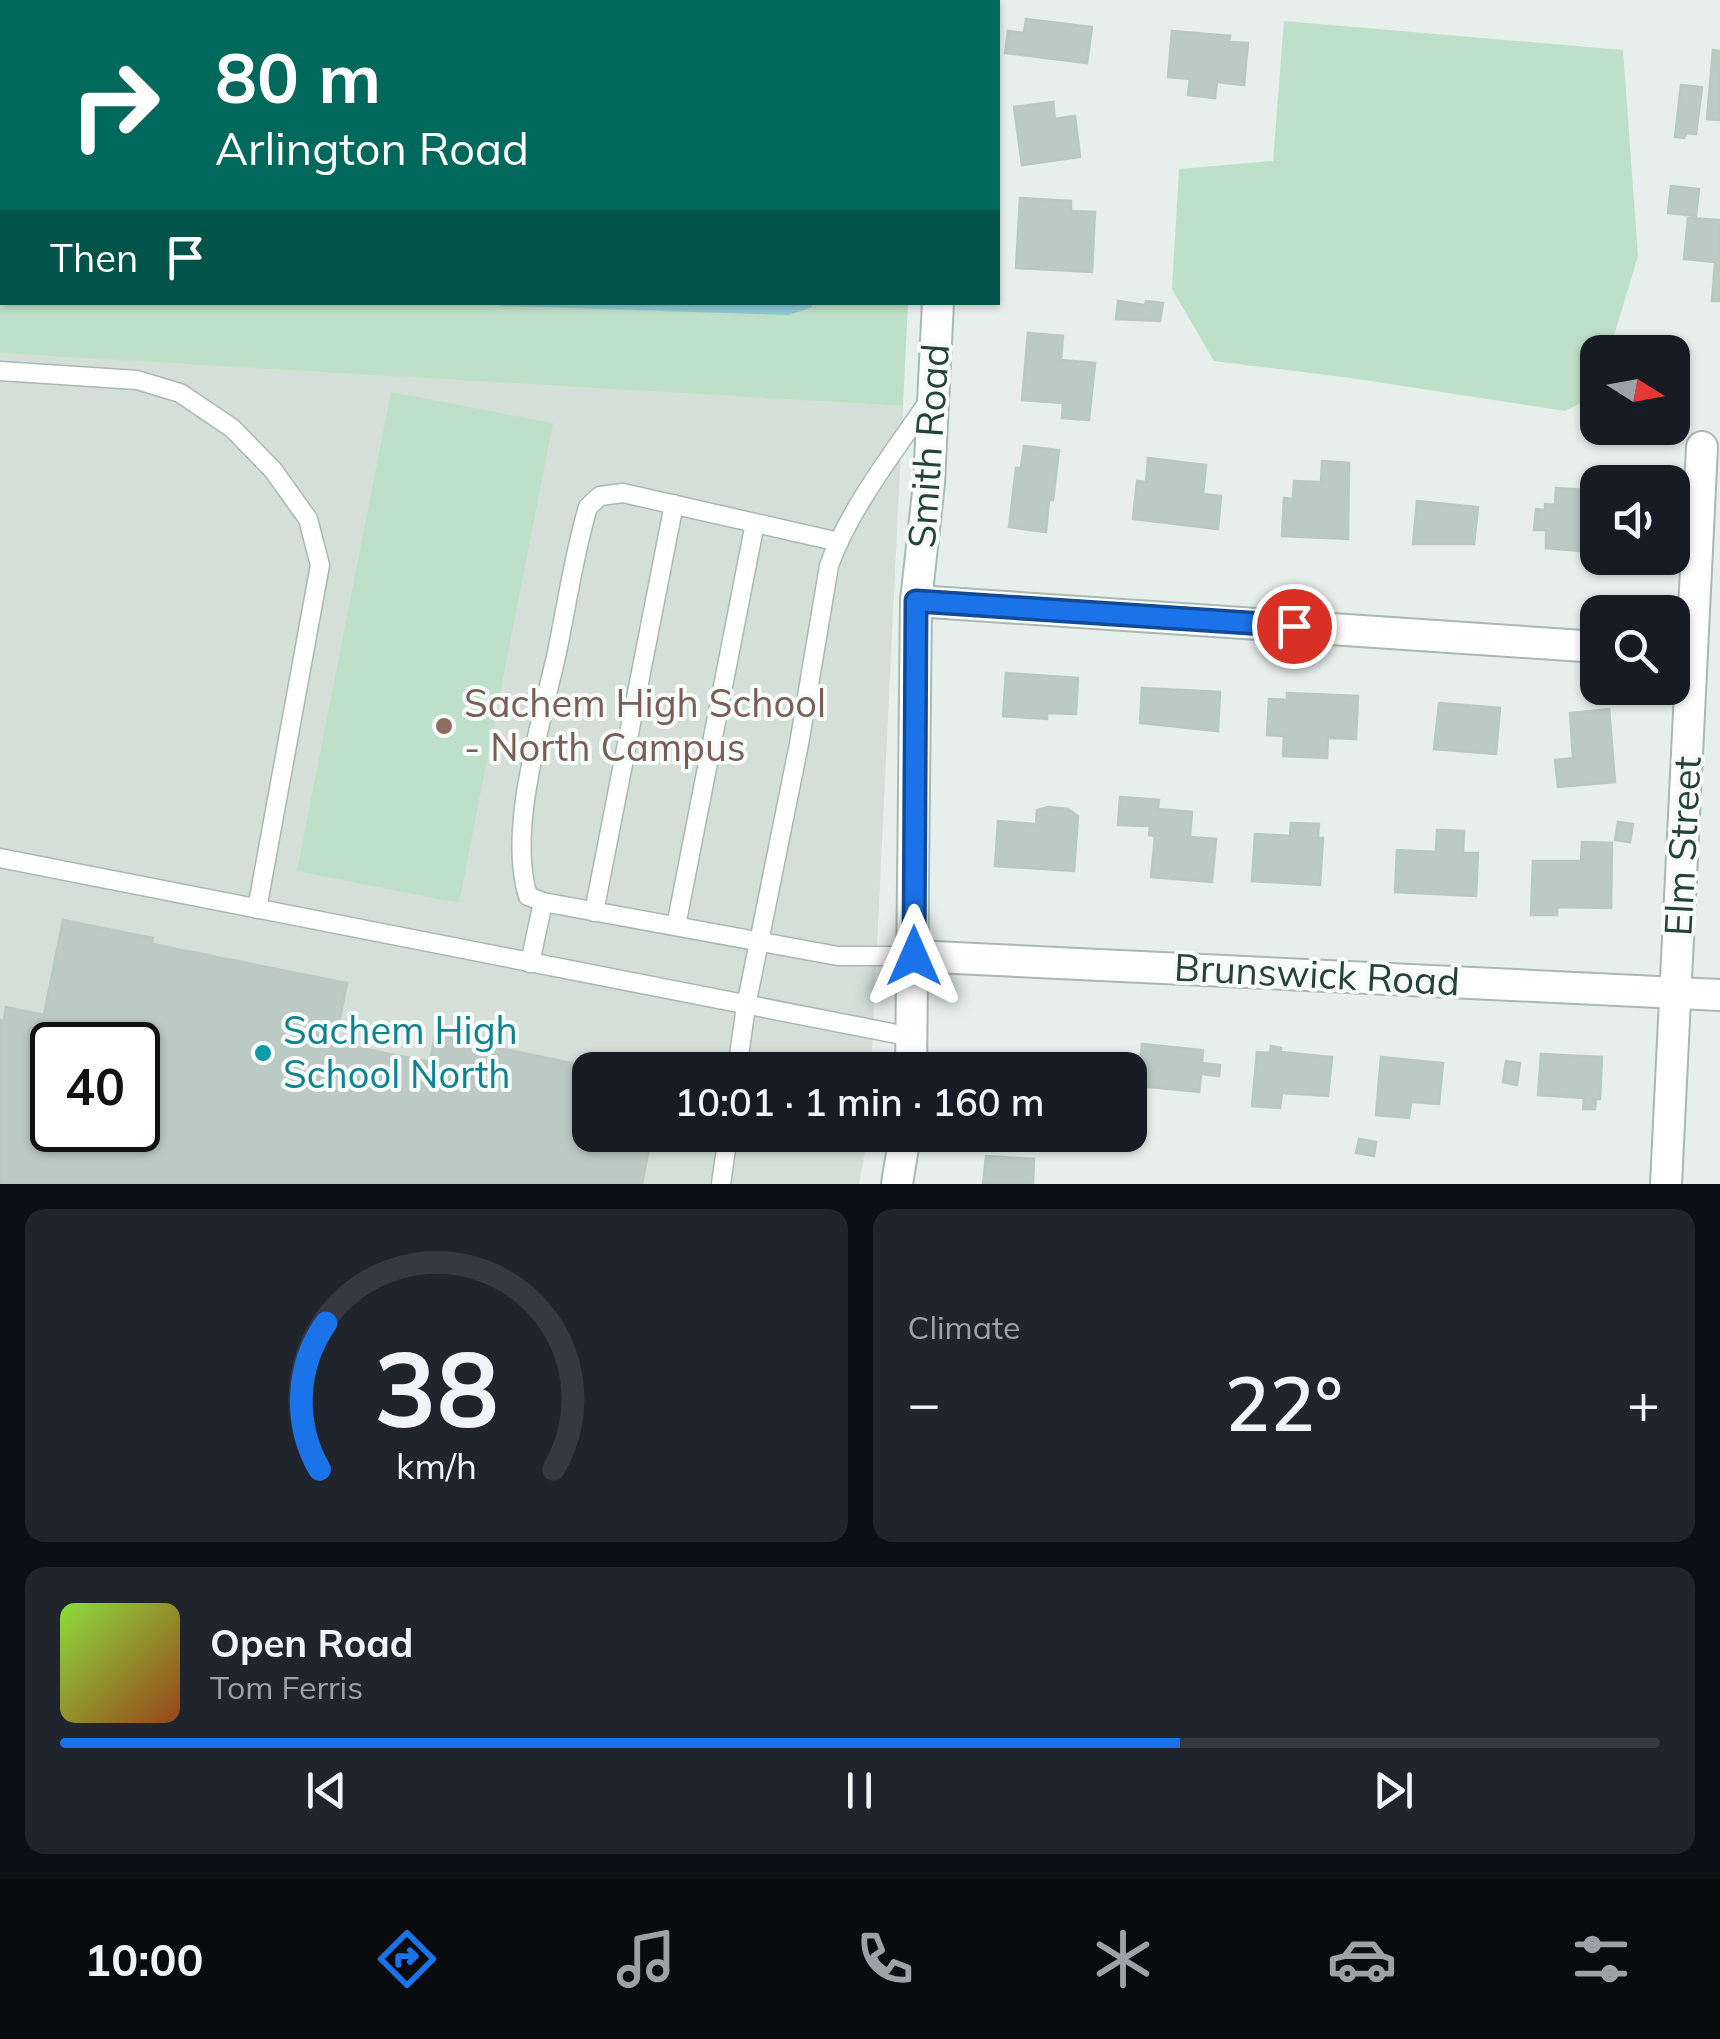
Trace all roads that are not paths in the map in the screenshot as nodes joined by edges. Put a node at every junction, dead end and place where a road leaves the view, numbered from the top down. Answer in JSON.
{"nodes":[{"id":1,"x":938,"y":305,"type":"edge"},
{"id":2,"x":0,"y":371,"type":"edge"},
{"id":3,"x":934,"y":394,"type":"junction"},
{"id":4,"x":1702,"y":447,"type":"dead end"},
{"id":5,"x":674,"y":504,"type":"junction"},
{"id":6,"x":755,"y":523,"type":"junction"},
{"id":7,"x":838,"y":542,"type":"junction"},
{"id":8,"x":916,"y":601,"type":"junction"},
{"id":9,"x":1580,"y":646,"type":"edge"},
{"id":10,"x":1695,"y":653,"type":"edge"},
{"id":11,"x":0,"y":858,"type":"edge"},
{"id":12,"x":543,"y":902,"type":"junction"},
{"id":13,"x":257,"y":909,"type":"junction"},
{"id":14,"x":594,"y":912,"type":"junction"},
{"id":15,"x":676,"y":926,"type":"junction"},
{"id":16,"x":760,"y":941,"type":"junction"},
{"id":17,"x":914,"y":956,"type":"junction"},
{"id":18,"x":530,"y":963,"type":"junction"},
{"id":19,"x":1676,"y":992,"type":"junction"},
{"id":20,"x":1720,"y":995,"type":"edge"},
{"id":21,"x":746,"y":1006,"type":"junction"},
{"id":22,"x":912,"y":1036,"type":"junction"},
{"id":23,"x":740,"y":1052,"type":"edge"},
{"id":24,"x":912,"y":1052,"type":"edge"},
{"id":25,"x":726,"y":1152,"type":"edge"},
{"id":26,"x":902,"y":1152,"type":"edge"},
{"id":27,"x":721,"y":1184,"type":"edge"},
{"id":28,"x":897,"y":1184,"type":"edge"},
{"id":29,"x":1666,"y":1184,"type":"edge"}],
"edges":[{"from":1,"to":3,"type":"street","name":"Smith Road"},
{"from":2,"to":13,"type":"lane"},
{"from":3,"to":7,"type":"lane"},
{"from":3,"to":8,"type":"street","name":"Smith Road"},
{"from":4,"to":10,"type":"street","name":"Elm Street"},
{"from":5,"to":6,"type":"lane"},
{"from":5,"to":12,"type":"lane"},
{"from":5,"to":14,"type":"lane"},
{"from":6,"to":7,"type":"lane"},
{"from":6,"to":15,"type":"lane"},
{"from":7,"to":16,"type":"lane"},
{"from":8,"to":9,"type":"street"},
{"from":8,"to":17,"type":"street","name":"Smith Road"},
{"from":10,"to":19,"type":"street","name":"Elm Street"},
{"from":11,"to":13,"type":"lane"},
{"from":12,"to":14,"type":"lane"},
{"from":12,"to":18,"type":"lane"},
{"from":13,"to":18,"type":"lane"},
{"from":14,"to":15,"type":"lane"},
{"from":15,"to":16,"type":"lane"},
{"from":16,"to":17,"type":"lane"},
{"from":16,"to":21,"type":"lane"},
{"from":17,"to":19,"type":"street","name":"Brunswick Road"},
{"from":17,"to":22,"type":"street","name":"Smith Road"},
{"from":18,"to":21,"type":"lane"},
{"from":19,"to":20,"type":"street","name":"Brunswick Road"},
{"from":19,"to":29,"type":"street","name":"Elm Street"},
{"from":21,"to":22,"type":"lane"},
{"from":21,"to":23,"type":"lane"},
{"from":22,"to":24,"type":"street","name":"Smith Road"},
{"from":25,"to":27,"type":"lane"},
{"from":26,"to":28,"type":"street"}]}
